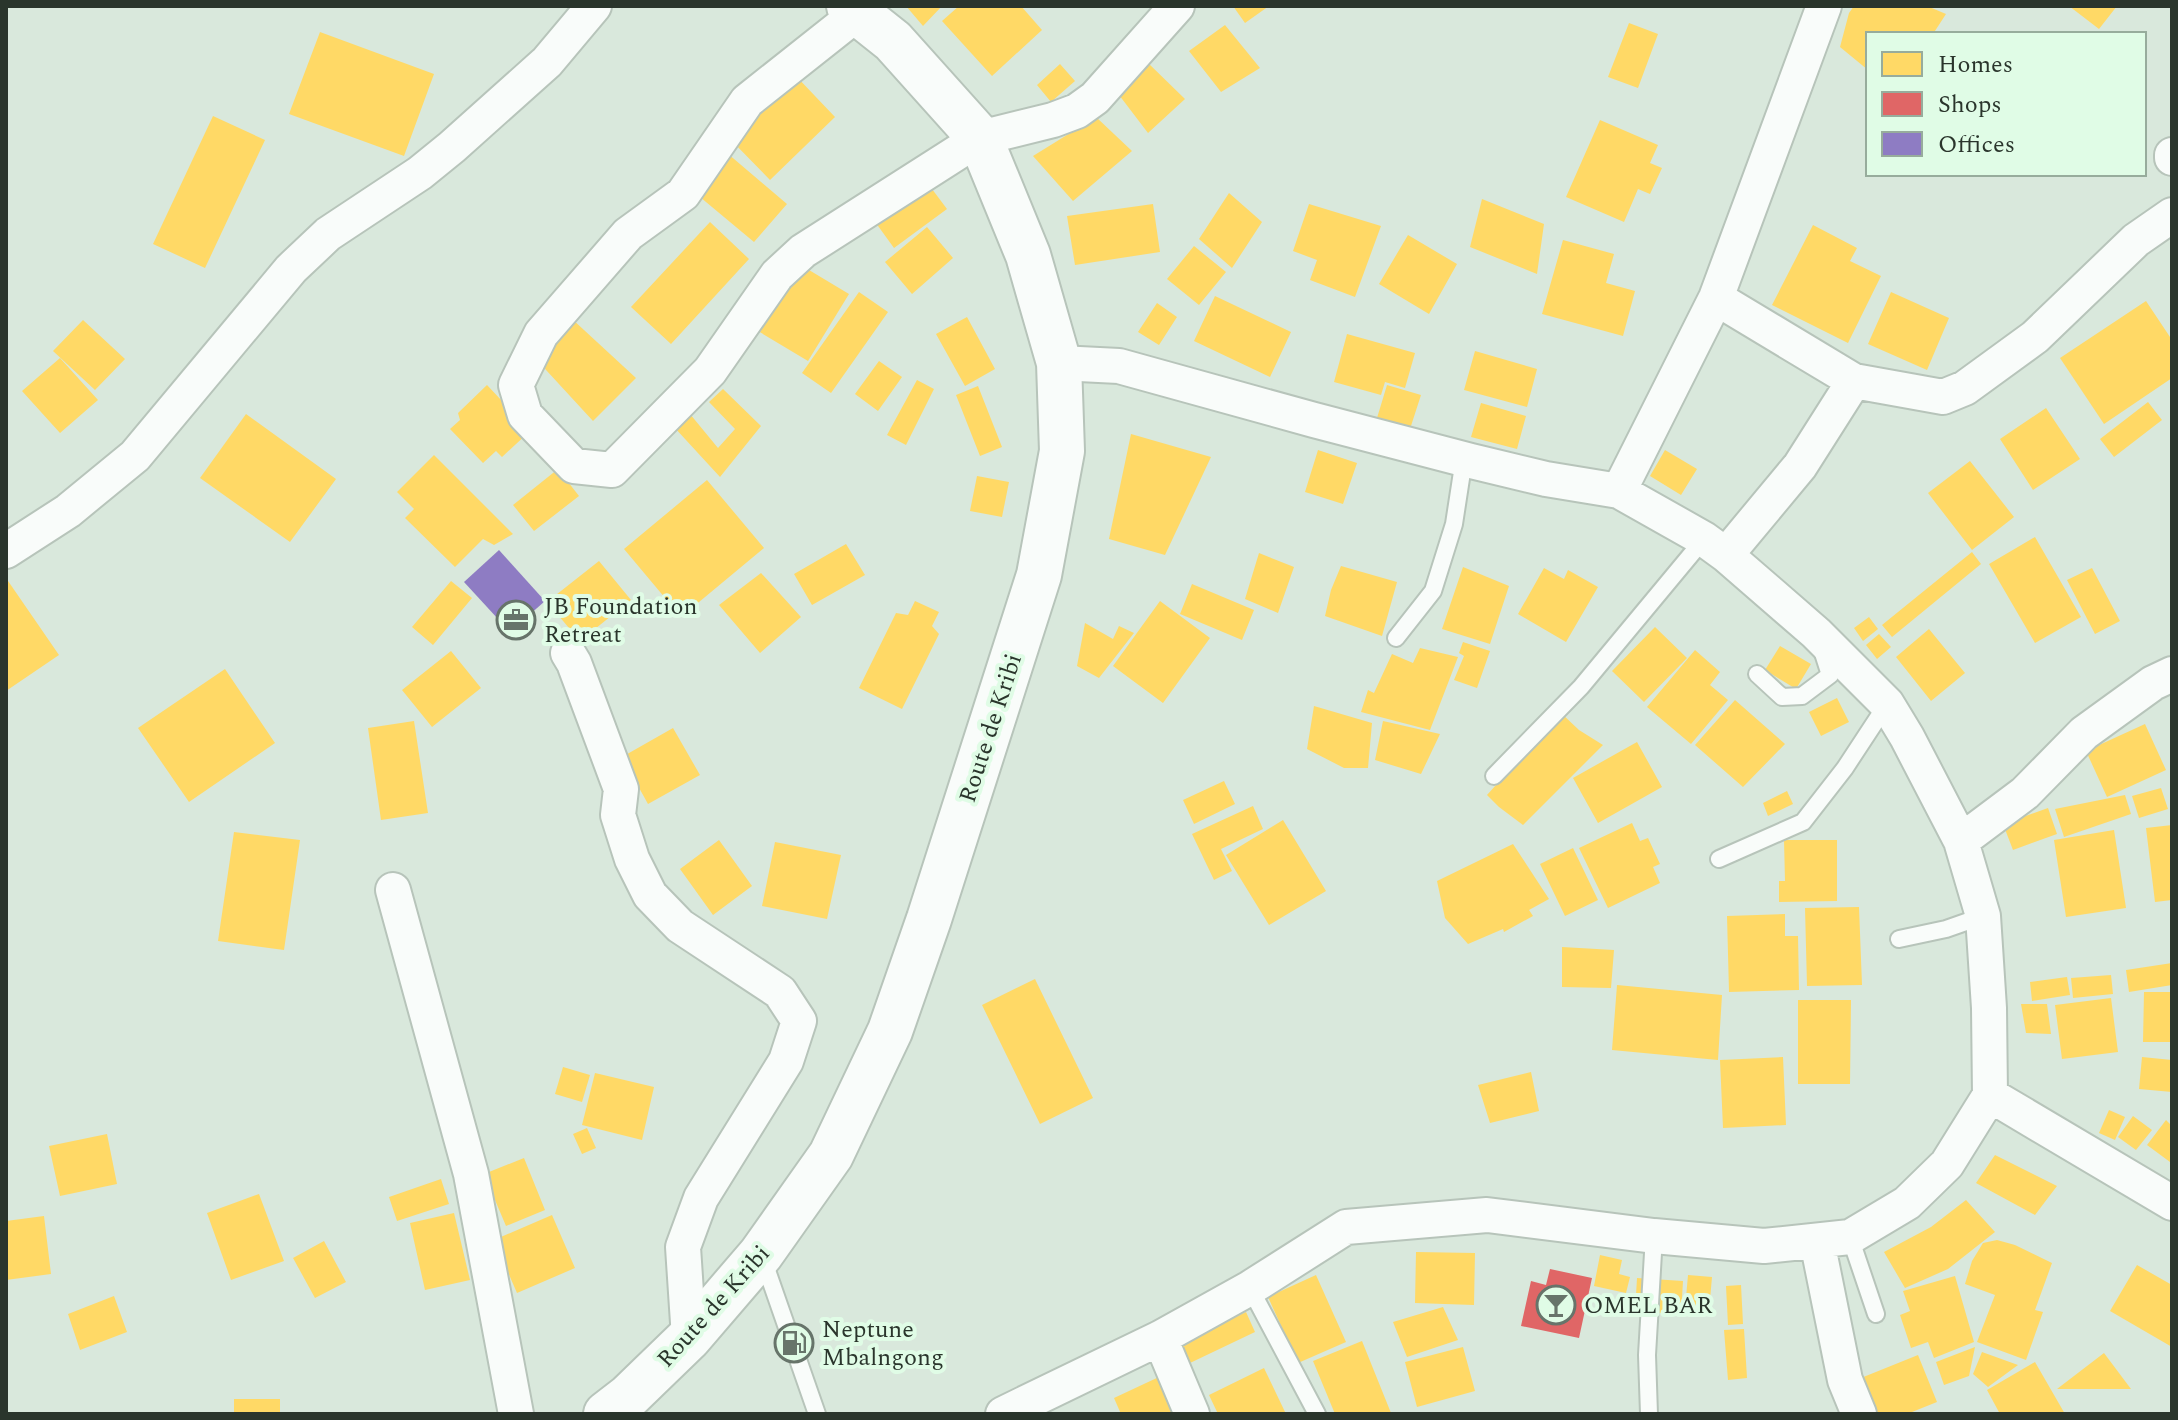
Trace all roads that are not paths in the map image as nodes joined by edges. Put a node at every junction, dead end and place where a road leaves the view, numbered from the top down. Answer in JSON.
{"nodes":[{"id":1,"x":594,"y":6,"type":"edge"},
{"id":2,"x":1177,"y":6,"type":"edge"},
{"id":3,"x":1824,"y":6,"type":"edge"},
{"id":4,"x":853,"y":10,"type":"edge"},
{"id":5,"x":980,"y":138,"type":"junction"},
{"id":6,"x":2172,"y":215,"type":"edge"},
{"id":7,"x":1716,"y":298,"type":"junction"},
{"id":8,"x":1059,"y":363,"type":"junction"},
{"id":9,"x":1854,"y":381,"type":"junction"},
{"id":10,"x":1464,"y":459,"type":"junction"},
{"id":11,"x":1619,"y":491,"type":"junction"},
{"id":12,"x":1715,"y":547,"type":"junction"},
{"id":13,"x":6,"y":551,"type":"edge"},
{"id":14,"x":1816,"y":633,"type":"junction"},
{"id":15,"x":1396,"y":638,"type":"dead end"},
{"id":16,"x":568,"y":653,"type":"dead end"},
{"id":17,"x":1757,"y":674,"type":"dead end"},
{"id":18,"x":2172,"y":674,"type":"edge"},
{"id":19,"x":1887,"y":704,"type":"junction"},
{"id":20,"x":1494,"y":776,"type":"dead end"},
{"id":21,"x":1961,"y":841,"type":"junction"},
{"id":22,"x":1719,"y":859,"type":"dead end"},
{"id":23,"x":393,"y":890,"type":"dead end"},
{"id":24,"x":1983,"y":916,"type":"junction"},
{"id":25,"x":1899,"y":939,"type":"dead end"},
{"id":26,"x":1990,"y":1095,"type":"junction"},
{"id":27,"x":2172,"y":1203,"type":"edge"},
{"id":28,"x":1654,"y":1236,"type":"junction"},
{"id":29,"x":1834,"y":1239,"type":"junction"},
{"id":30,"x":761,"y":1254,"type":"junction"},
{"id":31,"x":1250,"y":1288,"type":"junction"},
{"id":32,"x":1876,"y":1314,"type":"dead end"},
{"id":33,"x":689,"y":1338,"type":"junction"},
{"id":34,"x":1160,"y":1338,"type":"junction"},
{"id":35,"x":516,"y":1414,"type":"edge"},
{"id":36,"x":606,"y":1414,"type":"edge"},
{"id":37,"x":817,"y":1414,"type":"edge"},
{"id":38,"x":1003,"y":1414,"type":"edge"},
{"id":39,"x":1192,"y":1414,"type":"edge"},
{"id":40,"x":1317,"y":1414,"type":"edge"},
{"id":41,"x":1649,"y":1414,"type":"edge"},
{"id":42,"x":1859,"y":1414,"type":"edge"}],
"edges":[{"from":1,"to":13,"type":"street"},
{"from":2,"to":5,"type":"street"},
{"from":3,"to":7,"type":"street"},
{"from":4,"to":5,"type":"main road","name":"Route de Kribi"},
{"from":4,"to":5,"type":"street"},
{"from":5,"to":8,"type":"main road","name":"Route de Kribi"},
{"from":6,"to":9,"type":"street"},
{"from":7,"to":9,"type":"street"},
{"from":7,"to":11,"type":"street"},
{"from":8,"to":10,"type":"street"},
{"from":8,"to":30,"type":"main road","name":"Route de Kribi"},
{"from":9,"to":12,"type":"street"},
{"from":10,"to":11,"type":"street"},
{"from":10,"to":15,"type":"lane"},
{"from":11,"to":12,"type":"street"},
{"from":12,"to":14,"type":"street"},
{"from":12,"to":20,"type":"lane"},
{"from":14,"to":17,"type":"lane"},
{"from":14,"to":19,"type":"street"},
{"from":16,"to":33,"type":"street"},
{"from":18,"to":21,"type":"street"},
{"from":19,"to":21,"type":"street"},
{"from":19,"to":22,"type":"lane"},
{"from":21,"to":24,"type":"street"},
{"from":23,"to":35,"type":"street"},
{"from":24,"to":25,"type":"lane"},
{"from":24,"to":26,"type":"street"},
{"from":26,"to":27,"type":"street"},
{"from":26,"to":29,"type":"street"},
{"from":28,"to":29,"type":"street"},
{"from":28,"to":31,"type":"street"},
{"from":28,"to":41,"type":"lane"},
{"from":29,"to":32,"type":"lane"},
{"from":29,"to":42,"type":"street"},
{"from":30,"to":33,"type":"main road","name":"Route de Kribi"},
{"from":30,"to":37,"type":"lane"},
{"from":31,"to":34,"type":"street"},
{"from":31,"to":40,"type":"lane"},
{"from":33,"to":36,"type":"main road","name":"Route de Kribi"},
{"from":34,"to":38,"type":"street"},
{"from":34,"to":39,"type":"street"}]}
